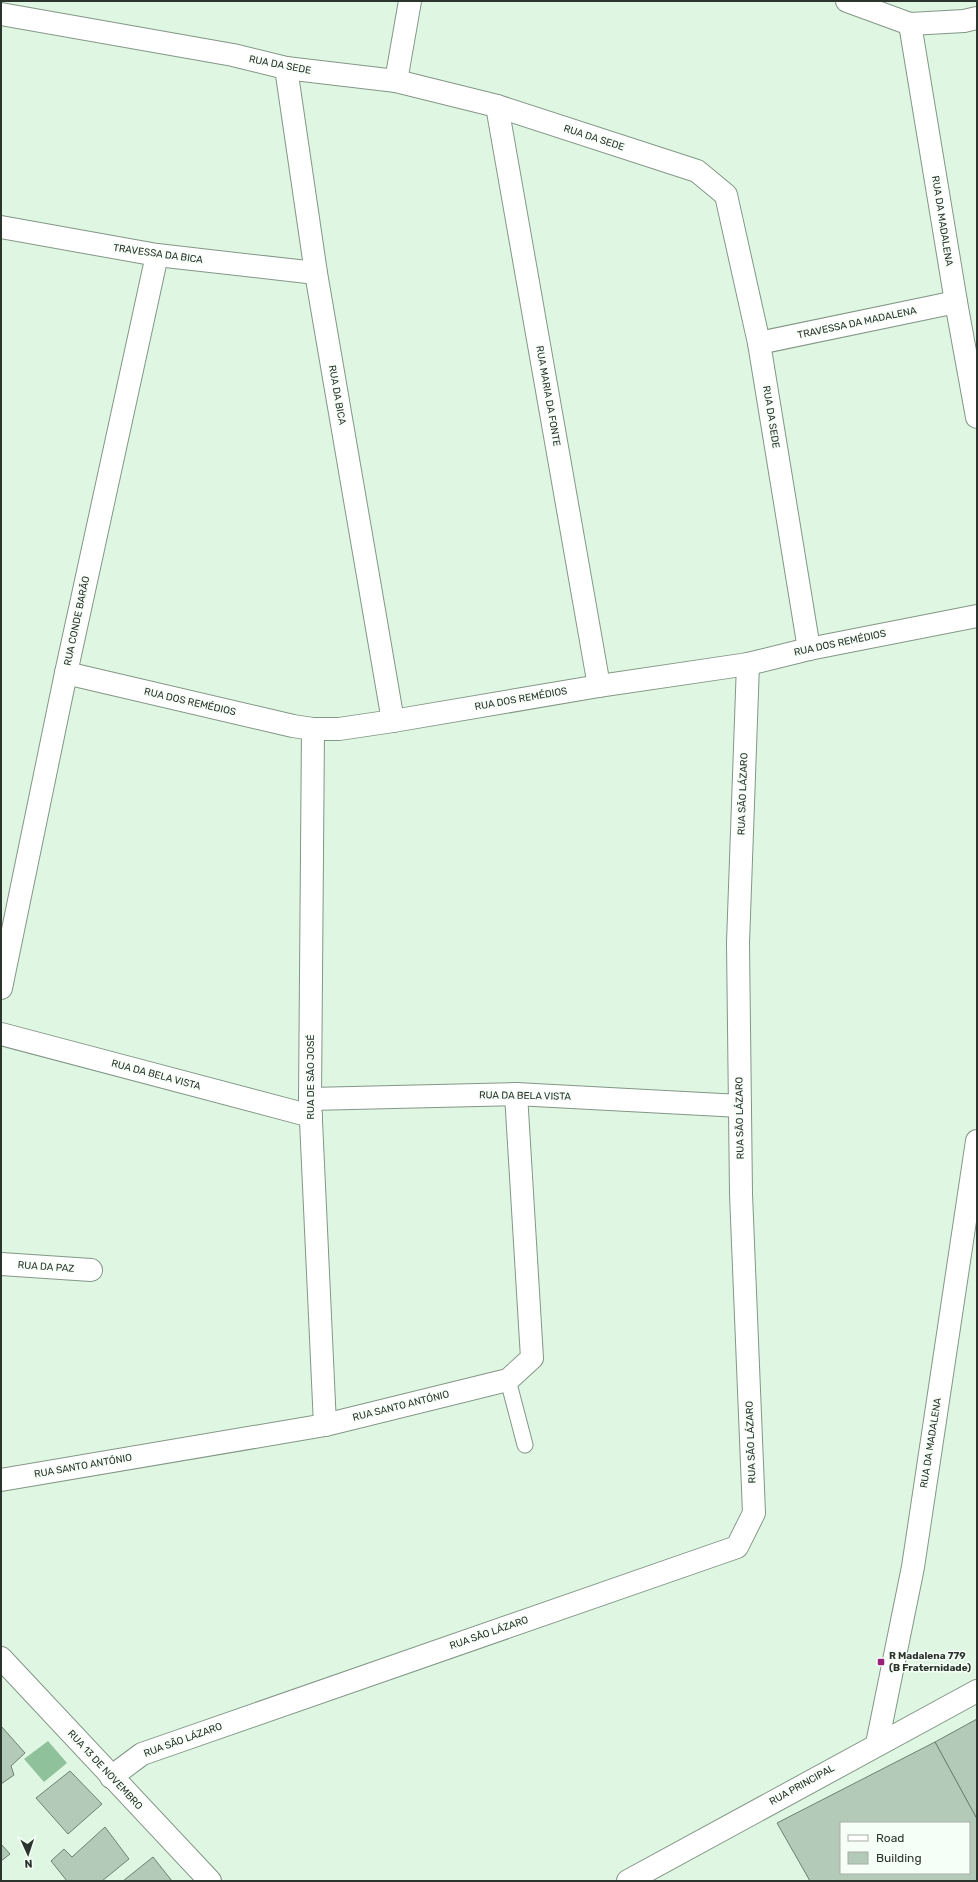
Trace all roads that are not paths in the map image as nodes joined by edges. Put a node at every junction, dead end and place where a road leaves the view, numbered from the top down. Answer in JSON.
{"nodes":[{"id":1,"x":410,"y":1,"type":"edge"},
{"id":2,"x":850,"y":2,"type":"edge"},
{"id":3,"x":1,"y":14,"type":"edge"},
{"id":4,"x":977,"y":18,"type":"edge"},
{"id":5,"x":910,"y":24,"type":"junction"},
{"id":6,"x":286,"y":68,"type":"junction"},
{"id":7,"x":396,"y":81,"type":"junction"},
{"id":8,"x":497,"y":106,"type":"junction"},
{"id":9,"x":1,"y":227,"type":"edge"},
{"id":10,"x":157,"y":255,"type":"junction"},
{"id":11,"x":316,"y":273,"type":"junction"},
{"id":12,"x":956,"y":302,"type":"junction"},
{"id":13,"x":759,"y":343,"type":"junction"},
{"id":14,"x":977,"y":417,"type":"edge"},
{"id":15,"x":977,"y":616,"type":"edge"},
{"id":16,"x":809,"y":649,"type":"junction"},
{"id":17,"x":748,"y":664,"type":"junction"},
{"id":18,"x":66,"y":673,"type":"junction"},
{"id":19,"x":599,"y":686,"type":"junction"},
{"id":20,"x":393,"y":722,"type":"junction"},
{"id":21,"x":313,"y":729,"type":"junction"},
{"id":22,"x":1,"y":988,"type":"edge"},
{"id":23,"x":1,"y":1034,"type":"edge"},
{"id":24,"x":516,"y":1094,"type":"junction"},
{"id":25,"x":740,"y":1106,"type":"junction"},
{"id":26,"x":310,"y":1108,"type":"junction"},
{"id":27,"x":977,"y":1140,"type":"edge"},
{"id":28,"x":1,"y":1264,"type":"edge"},
{"id":29,"x":91,"y":1270,"type":"dead end"},
{"id":30,"x":508,"y":1380,"type":"junction"},
{"id":31,"x":325,"y":1425,"type":"junction"},
{"id":32,"x":525,"y":1446,"type":"dead end"},
{"id":33,"x":1,"y":1480,"type":"edge"},
{"id":34,"x":1,"y":1658,"type":"edge"},
{"id":35,"x":977,"y":1691,"type":"edge"},
{"id":36,"x":877,"y":1744,"type":"junction"},
{"id":37,"x":111,"y":1777,"type":"junction"},
{"id":38,"x":210,"y":1881,"type":"edge"},
{"id":39,"x":628,"y":1881,"type":"edge"}],
"edges":[{"from":1,"to":7,"type":"street"},
{"from":2,"to":5,"type":"street"},
{"from":3,"to":6,"type":"street","name":"RUA DA SEDE"},
{"from":4,"to":5,"type":"street"},
{"from":5,"to":12,"type":"street","name":"RUA DA MADALENA"},
{"from":6,"to":7,"type":"street","name":"RUA DA SEDE"},
{"from":6,"to":11,"type":"street","name":"RUA DA BICA"},
{"from":7,"to":8,"type":"street","name":"RUA DA SEDE"},
{"from":8,"to":13,"type":"street","name":"RUA DA SEDE"},
{"from":8,"to":19,"type":"street","name":"RUA MARIA DA FONTE"},
{"from":9,"to":10,"type":"street","name":"TRAVESSA DA BICA"},
{"from":10,"to":11,"type":"street","name":"TRAVESSA DA BICA"},
{"from":10,"to":18,"type":"street","name":"RUA CONDE BARÃO"},
{"from":11,"to":20,"type":"street","name":"RUA DA BICA"},
{"from":12,"to":13,"type":"street","name":"TRAVESSA DA MADALENA"},
{"from":12,"to":14,"type":"street","name":"RUA DA MADALENA"},
{"from":13,"to":16,"type":"street","name":"RUA DA SEDE"},
{"from":15,"to":16,"type":"street","name":"RUA DOS REMÉDIOS"},
{"from":16,"to":17,"type":"street","name":"RUA DOS REMÉDIOS"},
{"from":17,"to":19,"type":"street","name":"RUA DOS REMÉDIOS"},
{"from":17,"to":25,"type":"street","name":"RUA SÃO LÁZARO"},
{"from":18,"to":21,"type":"street","name":"RUA DOS REMÉDIOS"},
{"from":18,"to":22,"type":"street","name":"RUA CONDE BARÃO"},
{"from":19,"to":20,"type":"street","name":"RUA DOS REMÉDIOS"},
{"from":20,"to":21,"type":"street","name":"RUA DOS REMÉDIOS"},
{"from":21,"to":26,"type":"street","name":"RUA DE SÃO JOSÉ"},
{"from":23,"to":26,"type":"street","name":"RUA DA BELA VISTA"},
{"from":24,"to":25,"type":"street","name":"RUA DA BELA VISTA"},
{"from":24,"to":26,"type":"street","name":"RUA DA BELA VISTA"},
{"from":24,"to":30,"type":"street","name":"RUA SANTO ANTÓNIO"},
{"from":25,"to":37,"type":"street","name":"RUA SÃO LÁZARO"},
{"from":26,"to":31,"type":"street","name":"RUA DE SÃO JOSÉ"},
{"from":27,"to":36,"type":"street","name":"RUA DA MADALENA"},
{"from":28,"to":29,"type":"street","name":"RUA DA PAZ"},
{"from":30,"to":31,"type":"street","name":"RUA SANTO ANTÓNIO"},
{"from":30,"to":32,"type":"lane"},
{"from":31,"to":33,"type":"street","name":"RUA SANTO ANTÓNIO"},
{"from":34,"to":37,"type":"street","name":"RUA 13 DE NOVEMBRO"},
{"from":35,"to":36,"type":"street","name":"RUA PRINCIPAL"},
{"from":36,"to":39,"type":"street","name":"RUA PRINCIPAL"},
{"from":37,"to":38,"type":"street","name":"RUA 13 DE NOVEMBRO"}]}
